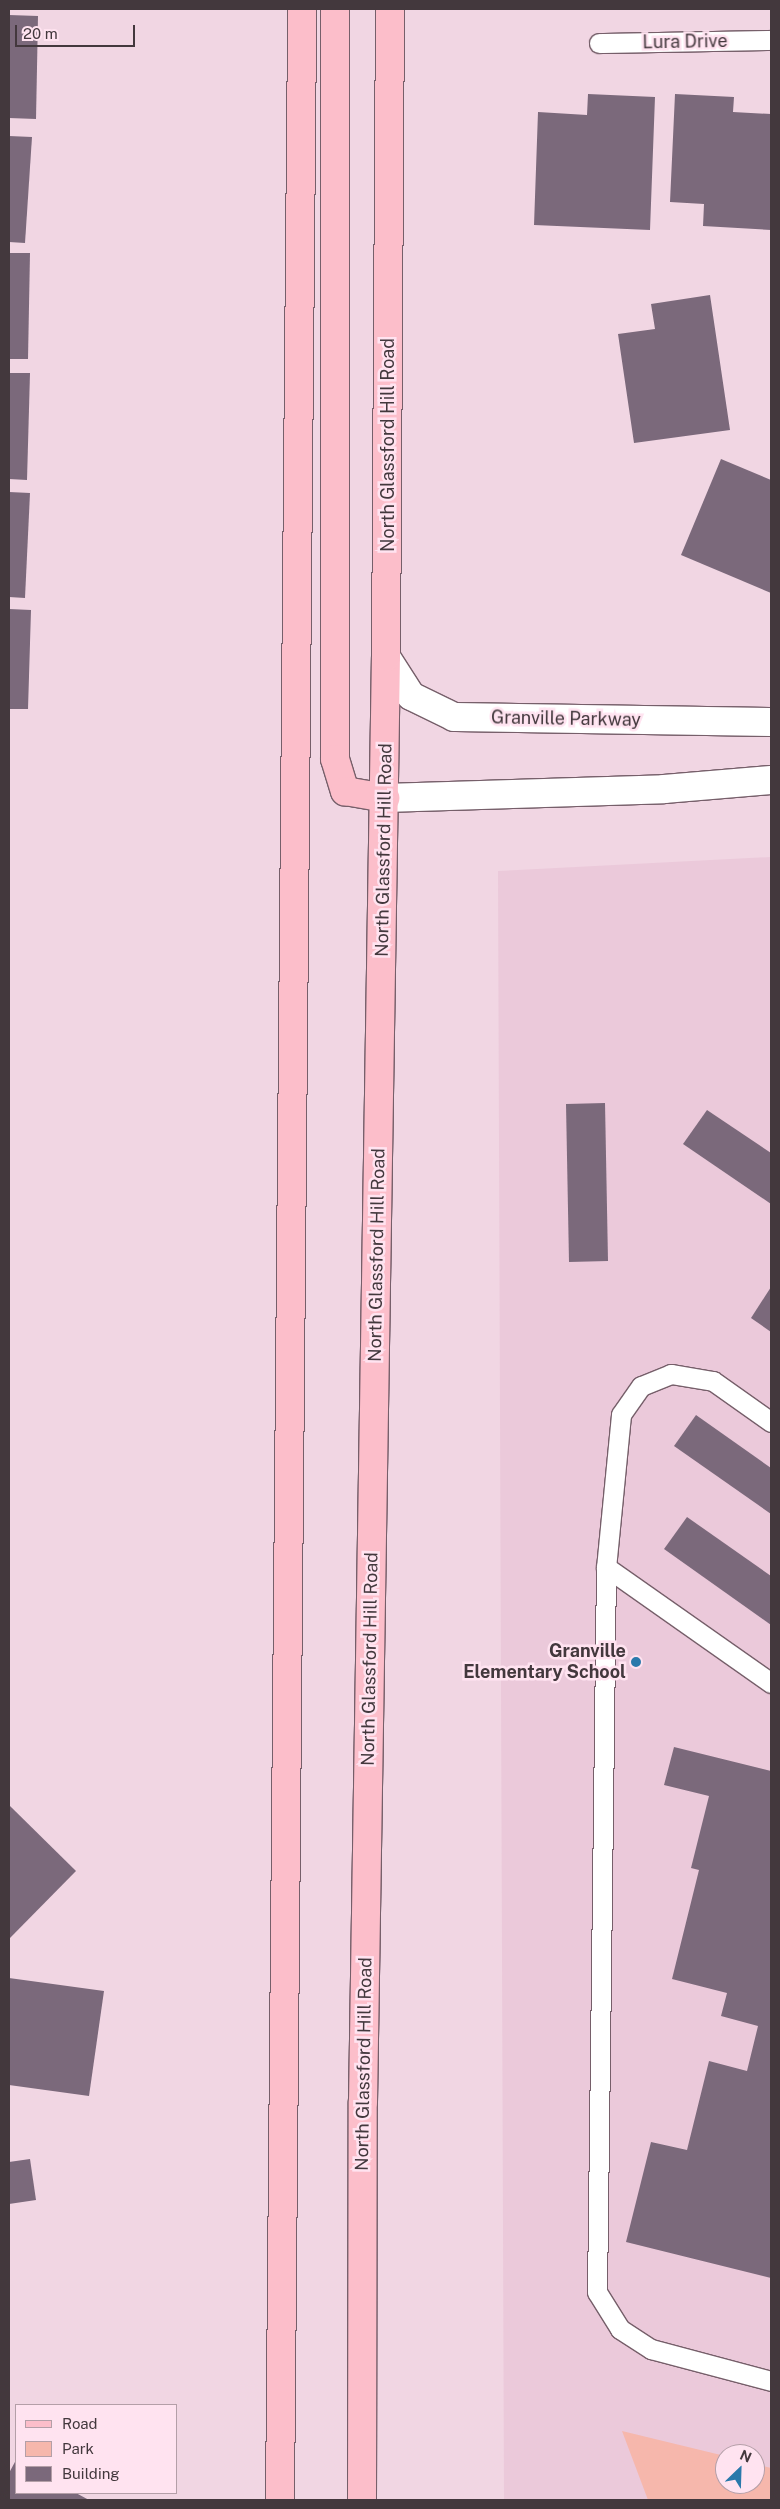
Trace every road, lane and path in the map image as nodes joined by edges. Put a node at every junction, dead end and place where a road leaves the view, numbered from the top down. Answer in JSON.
{"nodes":[{"id":1,"x":302,"y":9,"type":"edge"},
{"id":2,"x":335,"y":9,"type":"edge"},
{"id":3,"x":390,"y":9,"type":"edge"},
{"id":4,"x":771,"y":40,"type":"edge"},
{"id":5,"x":599,"y":44,"type":"dead end"},
{"id":6,"x":386,"y":657,"type":"junction"},
{"id":7,"x":771,"y":722,"type":"edge"},
{"id":8,"x":771,"y":780,"type":"edge"},
{"id":9,"x":385,"y":798,"type":"junction"},
{"id":10,"x":771,"y":1422,"type":"edge"},
{"id":11,"x":606,"y":1567,"type":"junction"},
{"id":12,"x":771,"y":1683,"type":"edge"},
{"id":13,"x":771,"y":2381,"type":"edge"},
{"id":14,"x":280,"y":2500,"type":"edge"},
{"id":15,"x":362,"y":2500,"type":"edge"}],
"edges":[{"from":1,"to":14,"type":"main road"},
{"from":2,"to":9,"type":"main road"},
{"from":3,"to":6,"type":"main road","name":"North Glassford Hill Road"},
{"from":4,"to":5,"type":"lane","name":"Lura Drive"},
{"from":6,"to":7,"type":"street","name":"Granville Parkway"},
{"from":6,"to":9,"type":"main road","name":"North Glassford Hill Road"},
{"from":8,"to":9,"type":"street"},
{"from":9,"to":15,"type":"main road","name":"North Glassford Hill Road"},
{"from":10,"to":11,"type":"lane"},
{"from":11,"to":12,"type":"lane"},
{"from":11,"to":13,"type":"lane"}]}
